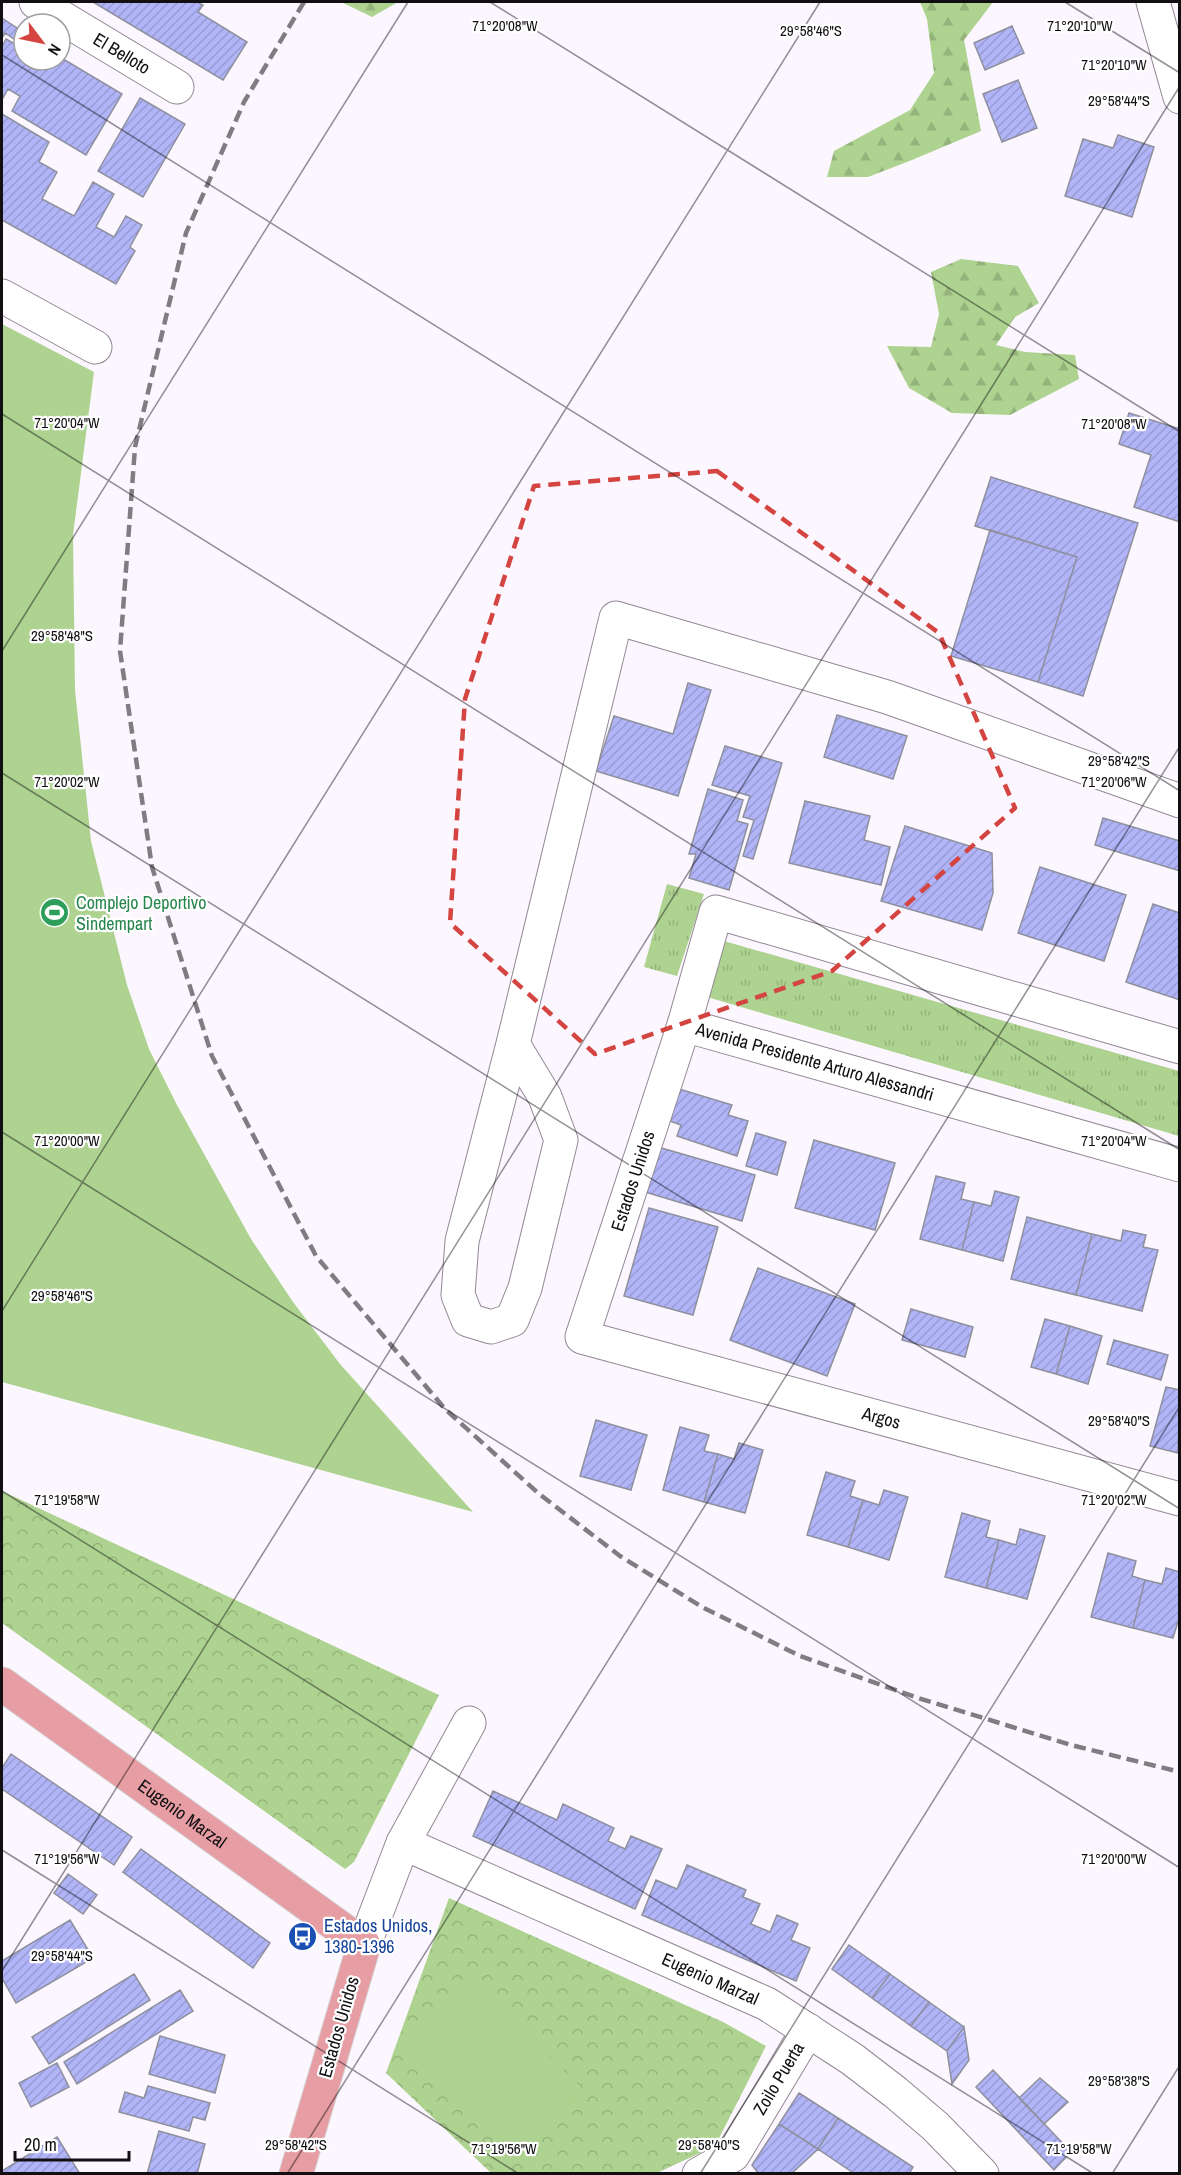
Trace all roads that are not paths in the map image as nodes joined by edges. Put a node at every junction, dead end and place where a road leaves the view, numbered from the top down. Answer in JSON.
{"nodes":[{"id":1,"x":36,"y":2,"type":"edge"},
{"id":2,"x":1153,"y":2,"type":"edge"},
{"id":3,"x":177,"y":87,"type":"dead end"},
{"id":4,"x":1179,"y":97,"type":"edge"},
{"id":5,"x":2,"y":296,"type":"edge"},
{"id":6,"x":95,"y":346,"type":"dead end"},
{"id":7,"x":1179,"y":801,"type":"edge"},
{"id":8,"x":684,"y":1025,"type":"junction"},
{"id":9,"x":513,"y":1044,"type":"junction"},
{"id":10,"x":1179,"y":1047,"type":"edge"},
{"id":11,"x":1179,"y":1165,"type":"edge"},
{"id":12,"x":582,"y":1337,"type":"joint"},
{"id":13,"x":1179,"y":1499,"type":"edge"},
{"id":14,"x":2,"y":1684,"type":"edge"},
{"id":15,"x":469,"y":1723,"type":"dead end"},
{"id":16,"x":402,"y":1844,"type":"junction"},
{"id":17,"x":363,"y":1945,"type":"junction"},
{"id":18,"x":808,"y":2030,"type":"junction"},
{"id":19,"x":738,"y":2164,"type":"edge"},
{"id":20,"x":296,"y":2174,"type":"edge"},
{"id":21,"x":699,"y":2174,"type":"edge"},
{"id":22,"x":982,"y":2174,"type":"edge"}],
"edges":[{"from":1,"to":3,"type":"street","name":"El Belloto"},
{"from":2,"to":4,"type":"street"},
{"from":5,"to":6,"type":"street"},
{"from":7,"to":9,"type":"street"},
{"from":8,"to":10,"type":"street","name":"Avenida Presidente Arturo Alessandri"},
{"from":8,"to":11,"type":"street","name":"Avenida Presidente Arturo Alessandri"},
{"from":8,"to":12,"type":"street","name":"Estados Unidos"},
{"from":9,"to":9,"type":"street"},
{"from":12,"to":13,"type":"street","name":"Argos"},
{"from":14,"to":17,"type":"main road","name":"Eugenio Marzal"},
{"from":15,"to":16,"type":"street","name":"Estados Unidos"},
{"from":16,"to":17,"type":"street","name":"Estados Unidos"},
{"from":16,"to":18,"type":"street","name":"Eugenio Marzal"},
{"from":17,"to":20,"type":"main road","name":"Estados Unidos"},
{"from":18,"to":19,"type":"street","name":"Zoilo Puerta"},
{"from":18,"to":22,"type":"street","name":"Eugenio Marzal"},
{"from":19,"to":21,"type":"street","name":"Zoilo Puerta"}]}
